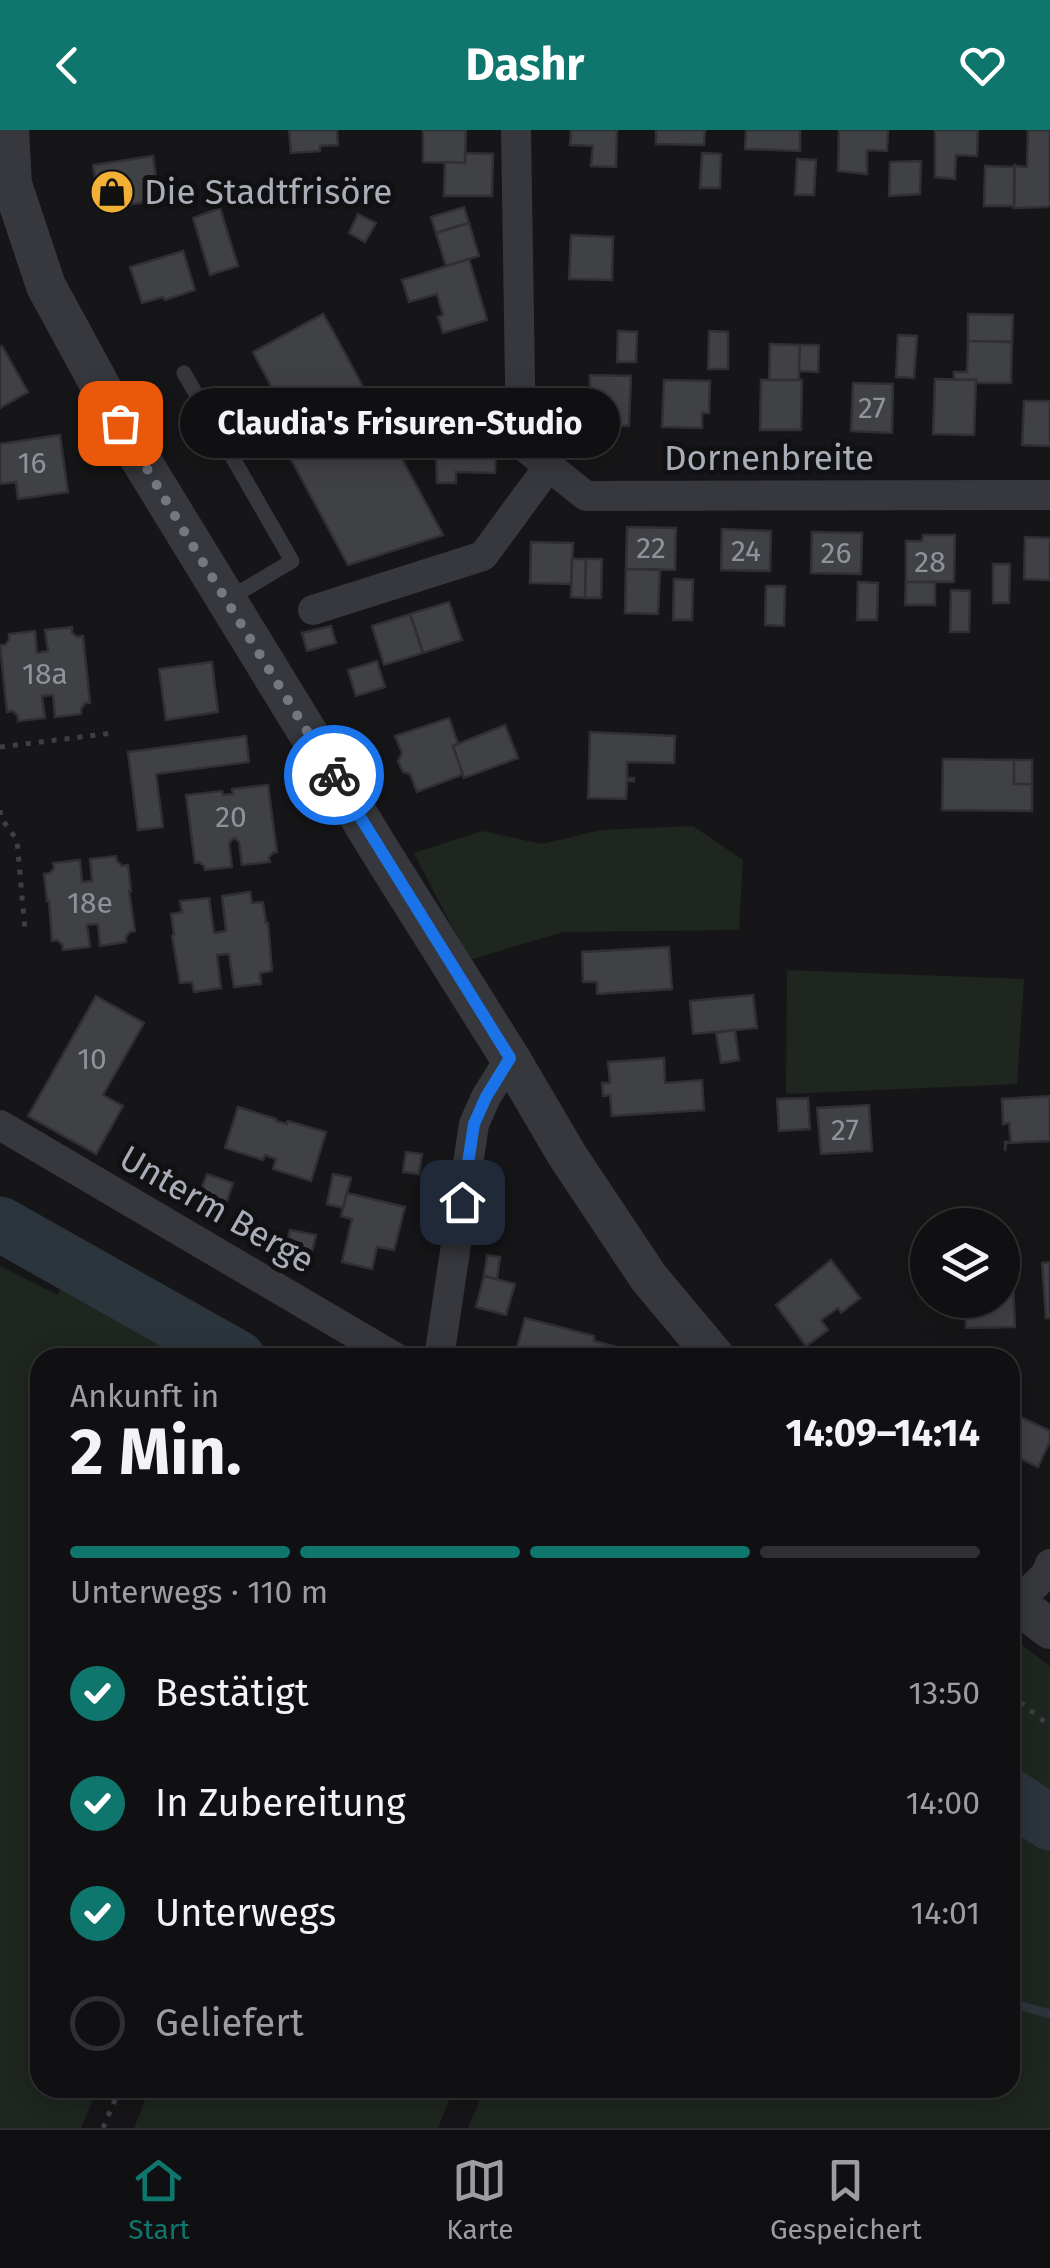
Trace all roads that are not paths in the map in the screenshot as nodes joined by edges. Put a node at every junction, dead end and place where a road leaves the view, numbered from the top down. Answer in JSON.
{"nodes":[{"id":1,"x":9,"y":130,"type":"edge"},
{"id":2,"x":516,"y":130,"type":"edge"},
{"id":3,"x":184,"y":373,"type":"dead end"},
{"id":4,"x":548,"y":466,"type":"junction"},
{"id":5,"x":1050,"y":495,"type":"edge"},
{"id":6,"x":226,"y":600,"type":"junction"},
{"id":7,"x":312,"y":610,"type":"dead end"},
{"id":8,"x":510,"y":1058,"type":"junction"},
{"id":9,"x":0,"y":1125,"type":"edge"},
{"id":10,"x":379,"y":1348,"type":"edge"},
{"id":11,"x":440,"y":1348,"type":"edge"},
{"id":12,"x":708,"y":1348,"type":"edge"},
{"id":13,"x":1050,"y":1564,"type":"edge"},
{"id":14,"x":1020,"y":1594,"type":"edge"},
{"id":15,"x":1020,"y":1606,"type":"edge"},
{"id":16,"x":1050,"y":1629,"type":"edge"}],
"edges":[{"from":1,"to":6,"type":"street"},
{"from":2,"to":4,"type":"street","name":"Dornenbreite"},
{"from":3,"to":6,"type":"lane"},
{"from":4,"to":5,"type":"street","name":"Dornenbreite"},
{"from":4,"to":7,"type":"street"},
{"from":6,"to":8,"type":"street"},
{"from":8,"to":11,"type":"street"},
{"from":8,"to":12,"type":"street"},
{"from":9,"to":10,"type":"street","name":"Unterm Berge"},
{"from":13,"to":14,"type":"street"},
{"from":15,"to":16,"type":"street"}]}
